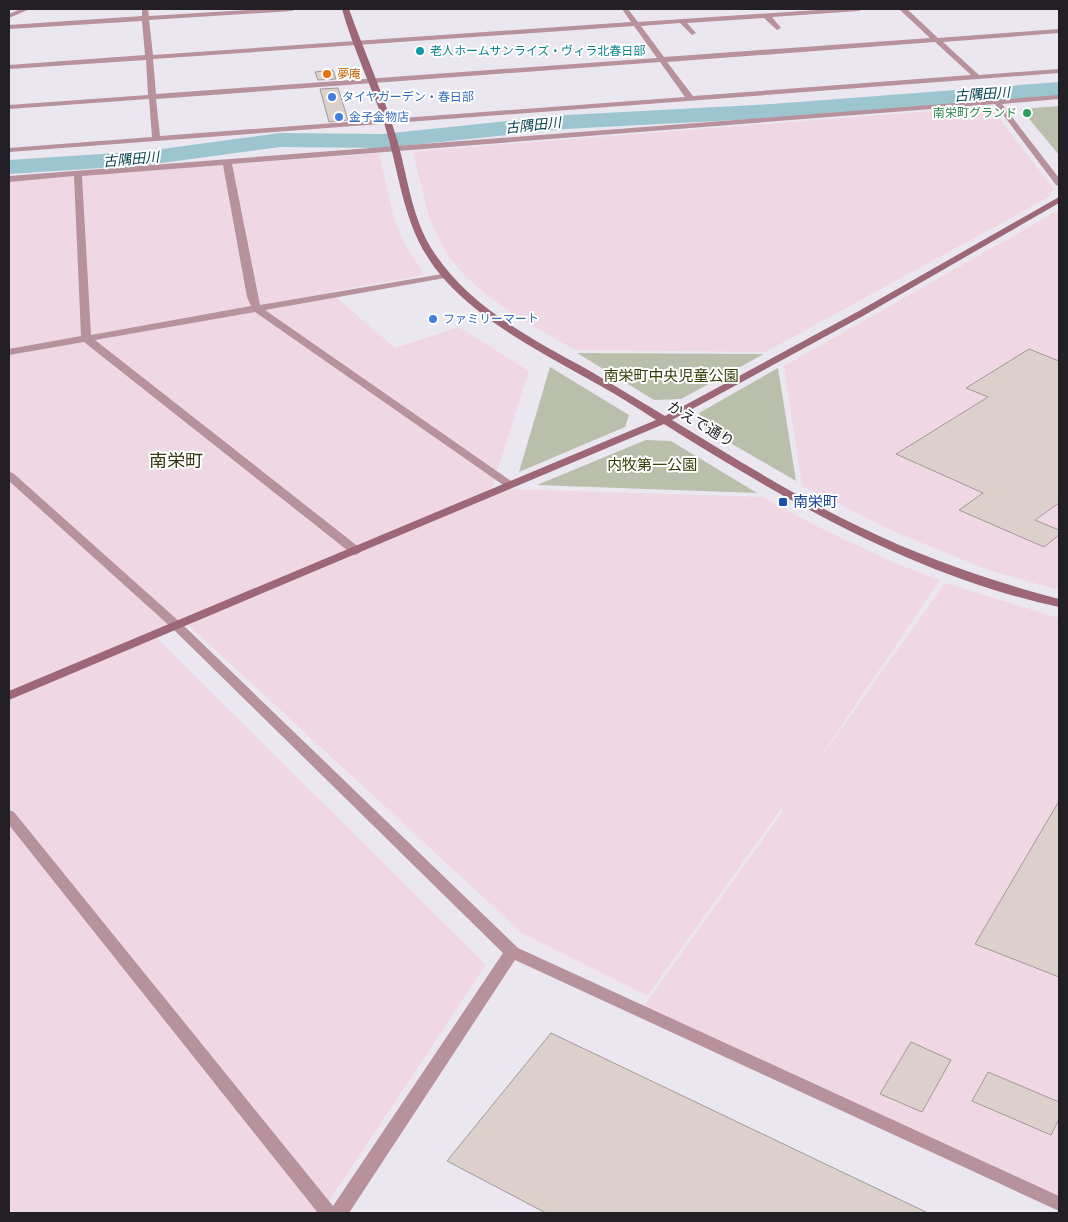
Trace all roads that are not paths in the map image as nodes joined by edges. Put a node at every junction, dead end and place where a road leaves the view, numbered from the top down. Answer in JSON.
{"nodes":[{"id":1,"x":26,"y":9,"type":"edge"},
{"id":2,"x":145,"y":9,"type":"edge"},
{"id":3,"x":292,"y":9,"type":"edge"},
{"id":4,"x":345,"y":9,"type":"edge"},
{"id":5,"x":625,"y":9,"type":"edge"},
{"id":6,"x":859,"y":9,"type":"edge"},
{"id":7,"x":903,"y":9,"type":"edge"},
{"id":8,"x":769,"y":13,"type":"edge"},
{"id":9,"x":9,"y":16,"type":"edge"},
{"id":10,"x":146,"y":18,"type":"junction"},
{"id":11,"x":682,"y":21,"type":"junction"},
{"id":12,"x":636,"y":24,"type":"junction"},
{"id":13,"x":9,"y":27,"type":"edge"},
{"id":14,"x":777,"y":28,"type":"dead end"},
{"id":15,"x":1059,"y":31,"type":"edge"},
{"id":16,"x":692,"y":33,"type":"dead end"},
{"id":17,"x":938,"y":41,"type":"junction"},
{"id":18,"x":358,"y":43,"type":"junction"},
{"id":19,"x":149,"y":58,"type":"junction"},
{"id":20,"x":662,"y":60,"type":"junction"},
{"id":21,"x":9,"y":67,"type":"edge"},
{"id":22,"x":1059,"y":71,"type":"edge"},
{"id":23,"x":977,"y":77,"type":"junction"},
{"id":24,"x":372,"y":81,"type":"junction"},
{"id":25,"x":1059,"y":97,"type":"edge"},
{"id":26,"x":152,"y":98,"type":"junction"},
{"id":27,"x":690,"y":98,"type":"junction"},
{"id":28,"x":997,"y":102,"type":"junction"},
{"id":29,"x":9,"y":107,"type":"edge"},
{"id":30,"x":386,"y":123,"type":"junction"},
{"id":31,"x":156,"y":140,"type":"junction"},
{"id":32,"x":394,"y":147,"type":"junction"},
{"id":33,"x":9,"y":150,"type":"edge"},
{"id":34,"x":227,"y":162,"type":"junction"},
{"id":35,"x":78,"y":174,"type":"junction"},
{"id":36,"x":9,"y":179,"type":"edge"},
{"id":37,"x":1059,"y":183,"type":"edge"},
{"id":38,"x":1059,"y":200,"type":"edge"},
{"id":39,"x":445,"y":275,"type":"junction"},
{"id":40,"x":256,"y":308,"type":"junction"},
{"id":41,"x":86,"y":338,"type":"junction"},
{"id":42,"x":9,"y":352,"type":"edge"},
{"id":43,"x":665,"y":420,"type":"junction"},
{"id":44,"x":9,"y":475,"type":"edge"},
{"id":45,"x":510,"y":485,"type":"junction"},
{"id":46,"x":356,"y":551,"type":"junction"},
{"id":47,"x":1059,"y":603,"type":"edge"},
{"id":48,"x":177,"y":626,"type":"junction"},
{"id":49,"x":9,"y":696,"type":"edge"},
{"id":50,"x":9,"y":815,"type":"edge"},
{"id":51,"x":512,"y":952,"type":"junction"},
{"id":52,"x":1059,"y":1204,"type":"edge"},
{"id":53,"x":328,"y":1213,"type":"edge"},
{"id":54,"x":339,"y":1213,"type":"edge"}],
"edges":[{"from":1,"to":9,"type":"street"},
{"from":2,"to":10,"type":"street"},
{"from":3,"to":10,"type":"street"},
{"from":4,"to":18,"type":"street","name":"かえで通り"},
{"from":5,"to":12,"type":"street"},
{"from":6,"to":8,"type":"street"},
{"from":7,"to":17,"type":"street"},
{"from":8,"to":11,"type":"street"},
{"from":8,"to":14,"type":"street"},
{"from":10,"to":13,"type":"street"},
{"from":10,"to":19,"type":"street"},
{"from":11,"to":12,"type":"street"},
{"from":11,"to":16,"type":"street"},
{"from":12,"to":18,"type":"street"},
{"from":12,"to":20,"type":"street"},
{"from":15,"to":17,"type":"street"},
{"from":17,"to":20,"type":"street"},
{"from":17,"to":23,"type":"street"},
{"from":18,"to":19,"type":"street"},
{"from":18,"to":24,"type":"street","name":"かえで通り"},
{"from":19,"to":21,"type":"street"},
{"from":19,"to":26,"type":"street"},
{"from":20,"to":24,"type":"street"},
{"from":20,"to":27,"type":"street"},
{"from":22,"to":23,"type":"street"},
{"from":23,"to":27,"type":"street"},
{"from":24,"to":26,"type":"street"},
{"from":24,"to":30,"type":"street","name":"かえで通り"},
{"from":25,"to":28,"type":"street"},
{"from":26,"to":29,"type":"street"},
{"from":26,"to":31,"type":"street"},
{"from":27,"to":30,"type":"street"},
{"from":28,"to":32,"type":"street"},
{"from":28,"to":37,"type":"street"},
{"from":30,"to":31,"type":"street"},
{"from":30,"to":32,"type":"street","name":"かえで通り"},
{"from":31,"to":33,"type":"street"},
{"from":32,"to":34,"type":"street"},
{"from":32,"to":39,"type":"street","name":"かえで通り"},
{"from":34,"to":35,"type":"street"},
{"from":34,"to":40,"type":"street"},
{"from":35,"to":36,"type":"street"},
{"from":35,"to":41,"type":"street"},
{"from":38,"to":43,"type":"street"},
{"from":39,"to":40,"type":"street"},
{"from":39,"to":43,"type":"street","name":"かえで通り"},
{"from":40,"to":41,"type":"street"},
{"from":40,"to":45,"type":"street"},
{"from":41,"to":42,"type":"street"},
{"from":41,"to":46,"type":"street"},
{"from":43,"to":45,"type":"street"},
{"from":43,"to":47,"type":"street","name":"かえで通り"},
{"from":44,"to":48,"type":"street"},
{"from":45,"to":46,"type":"street"},
{"from":46,"to":48,"type":"street"},
{"from":48,"to":49,"type":"street"},
{"from":48,"to":51,"type":"street"},
{"from":50,"to":53,"type":"street"},
{"from":51,"to":52,"type":"street"},
{"from":51,"to":54,"type":"street"}]}
